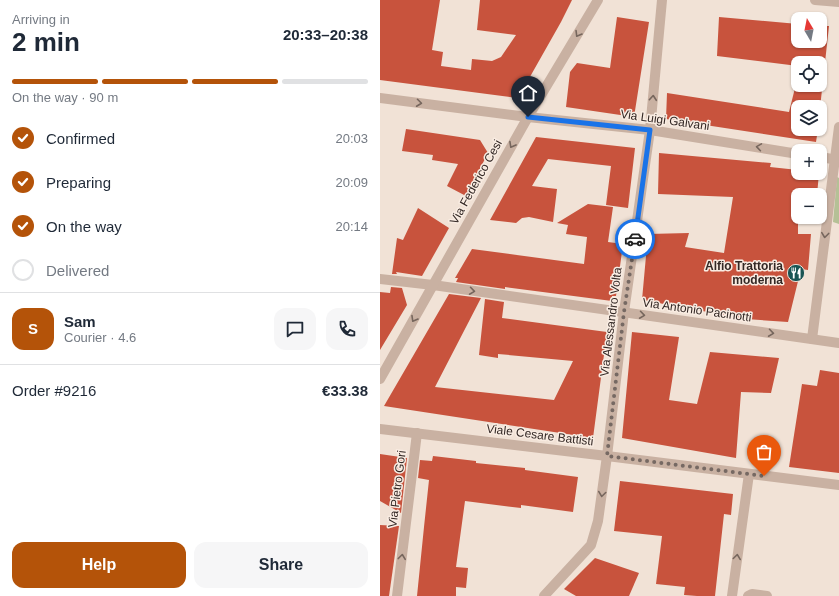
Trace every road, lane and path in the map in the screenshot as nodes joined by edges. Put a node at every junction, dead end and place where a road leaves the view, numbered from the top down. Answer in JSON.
{"nodes":[{"id":1,"x":598,"y":0,"type":"edge"},
{"id":2,"x":662,"y":0,"type":"edge"},
{"id":3,"x":816,"y":0,"type":"edge"},
{"id":4,"x":839,"y":2,"type":"edge"},
{"id":5,"x":380,"y":98,"type":"edge"},
{"id":6,"x":528,"y":117,"type":"junction"},
{"id":7,"x":839,"y":127,"type":"edge"},
{"id":8,"x":650,"y":130,"type":"junction"},
{"id":9,"x":791,"y":153,"type":"edge"},
{"id":10,"x":827,"y":158,"type":"edge"},
{"id":11,"x":837,"y":160,"type":"edge"},
{"id":12,"x":380,"y":279,"type":"edge"},
{"id":13,"x":433,"y":286,"type":"junction"},
{"id":14,"x":624,"y":312,"type":"junction"},
{"id":15,"x":812,"y":339,"type":"junction"},
{"id":16,"x":839,"y":343,"type":"edge"},
{"id":17,"x":380,"y":379,"type":"edge"},
{"id":18,"x":380,"y":429,"type":"edge"},
{"id":19,"x":417,"y":433,"type":"junction"},
{"id":20,"x":607,"y":456,"type":"junction"},
{"id":21,"x":749,"y":474,"type":"junction"},
{"id":22,"x":839,"y":485,"type":"edge"},
{"id":23,"x":397,"y":596,"type":"edge"},
{"id":24,"x":544,"y":596,"type":"edge"},
{"id":25,"x":732,"y":596,"type":"edge"},
{"id":26,"x":748,"y":596,"type":"edge"},
{"id":27,"x":768,"y":596,"type":"edge"}],
"edges":[{"from":1,"to":6,"type":"street","name":"Via Federico Cesi","one_way":true},
{"from":8,"to":2,"type":"street","name":"Via Alessandro Volta","one_way":true},
{"from":3,"to":4,"type":"street"},
{"from":5,"to":6,"type":"street","name":"Via Luigi Galvani","one_way":true},
{"from":6,"to":8,"type":"street","name":"Via Luigi Galvani"},
{"from":6,"to":13,"type":"street","name":"Via Federico Cesi","one_way":true},
{"from":7,"to":11,"type":"street"},
{"from":9,"to":8,"type":"street","name":"Via Luigi Galvani","one_way":true},
{"from":8,"to":14,"type":"street","name":"Via Alessandro Volta"},
{"from":10,"to":11,"type":"street"},
{"from":11,"to":15,"type":"street","one_way":true},
{"from":12,"to":13,"type":"street","name":"Via Antonio Pacinotti"},
{"from":13,"to":14,"type":"street","name":"Via Antonio Pacinotti","one_way":true},
{"from":13,"to":17,"type":"street","name":"Via Federico Cesi","one_way":true},
{"from":14,"to":15,"type":"street","name":"Via Antonio Pacinotti","one_way":true},
{"from":14,"to":20,"type":"street","name":"Via Alessandro Volta"},
{"from":15,"to":16,"type":"street","name":"Via Antonio Pacinotti"},
{"from":18,"to":19,"type":"street","name":"Viale Cesare Battisti"},
{"from":19,"to":20,"type":"street","name":"Viale Cesare Battisti"},
{"from":23,"to":19,"type":"street","name":"Via Pietro Gori","one_way":true},
{"from":20,"to":21,"type":"street","name":"Viale Cesare Battisti"},
{"from":20,"to":24,"type":"street","name":"Via Alessandro Volta","one_way":true},
{"from":21,"to":22,"type":"street","name":"Viale Cesare Battisti"},
{"from":25,"to":21,"type":"street","one_way":true},
{"from":26,"to":27,"type":"street"}]}
